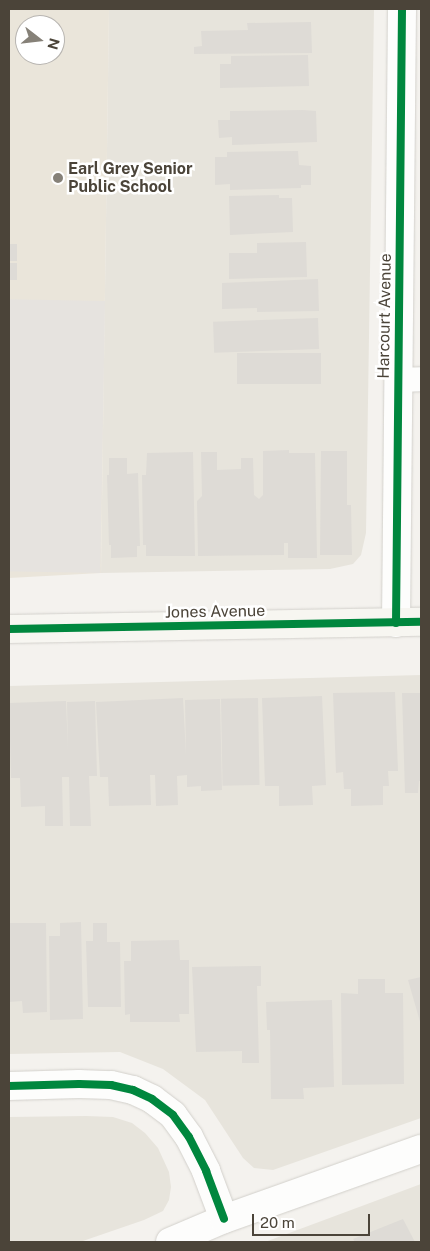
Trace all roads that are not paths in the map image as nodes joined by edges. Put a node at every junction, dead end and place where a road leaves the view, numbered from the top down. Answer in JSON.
{"nodes":[{"id":1,"x":402,"y":9,"type":"edge"},
{"id":2,"x":410,"y":379,"type":"edge"},
{"id":3,"x":408,"y":623,"type":"edge"},
{"id":4,"x":9,"y":629,"type":"edge"},
{"id":5,"x":9,"y":1086,"type":"edge"},
{"id":6,"x":421,"y":1149,"type":"edge"},
{"id":7,"x":224,"y":1219,"type":"junction"},
{"id":8,"x":170,"y":1242,"type":"edge"}],
"edges":[{"from":1,"to":2,"type":"street","name":"Harcourt Avenue"},
{"from":2,"to":3,"type":"street","name":"Harcourt Avenue"},
{"from":3,"to":4,"type":"street","name":"Jones Avenue"},
{"from":5,"to":7,"type":"street"},
{"from":6,"to":7,"type":"street"},
{"from":7,"to":8,"type":"street"}]}
